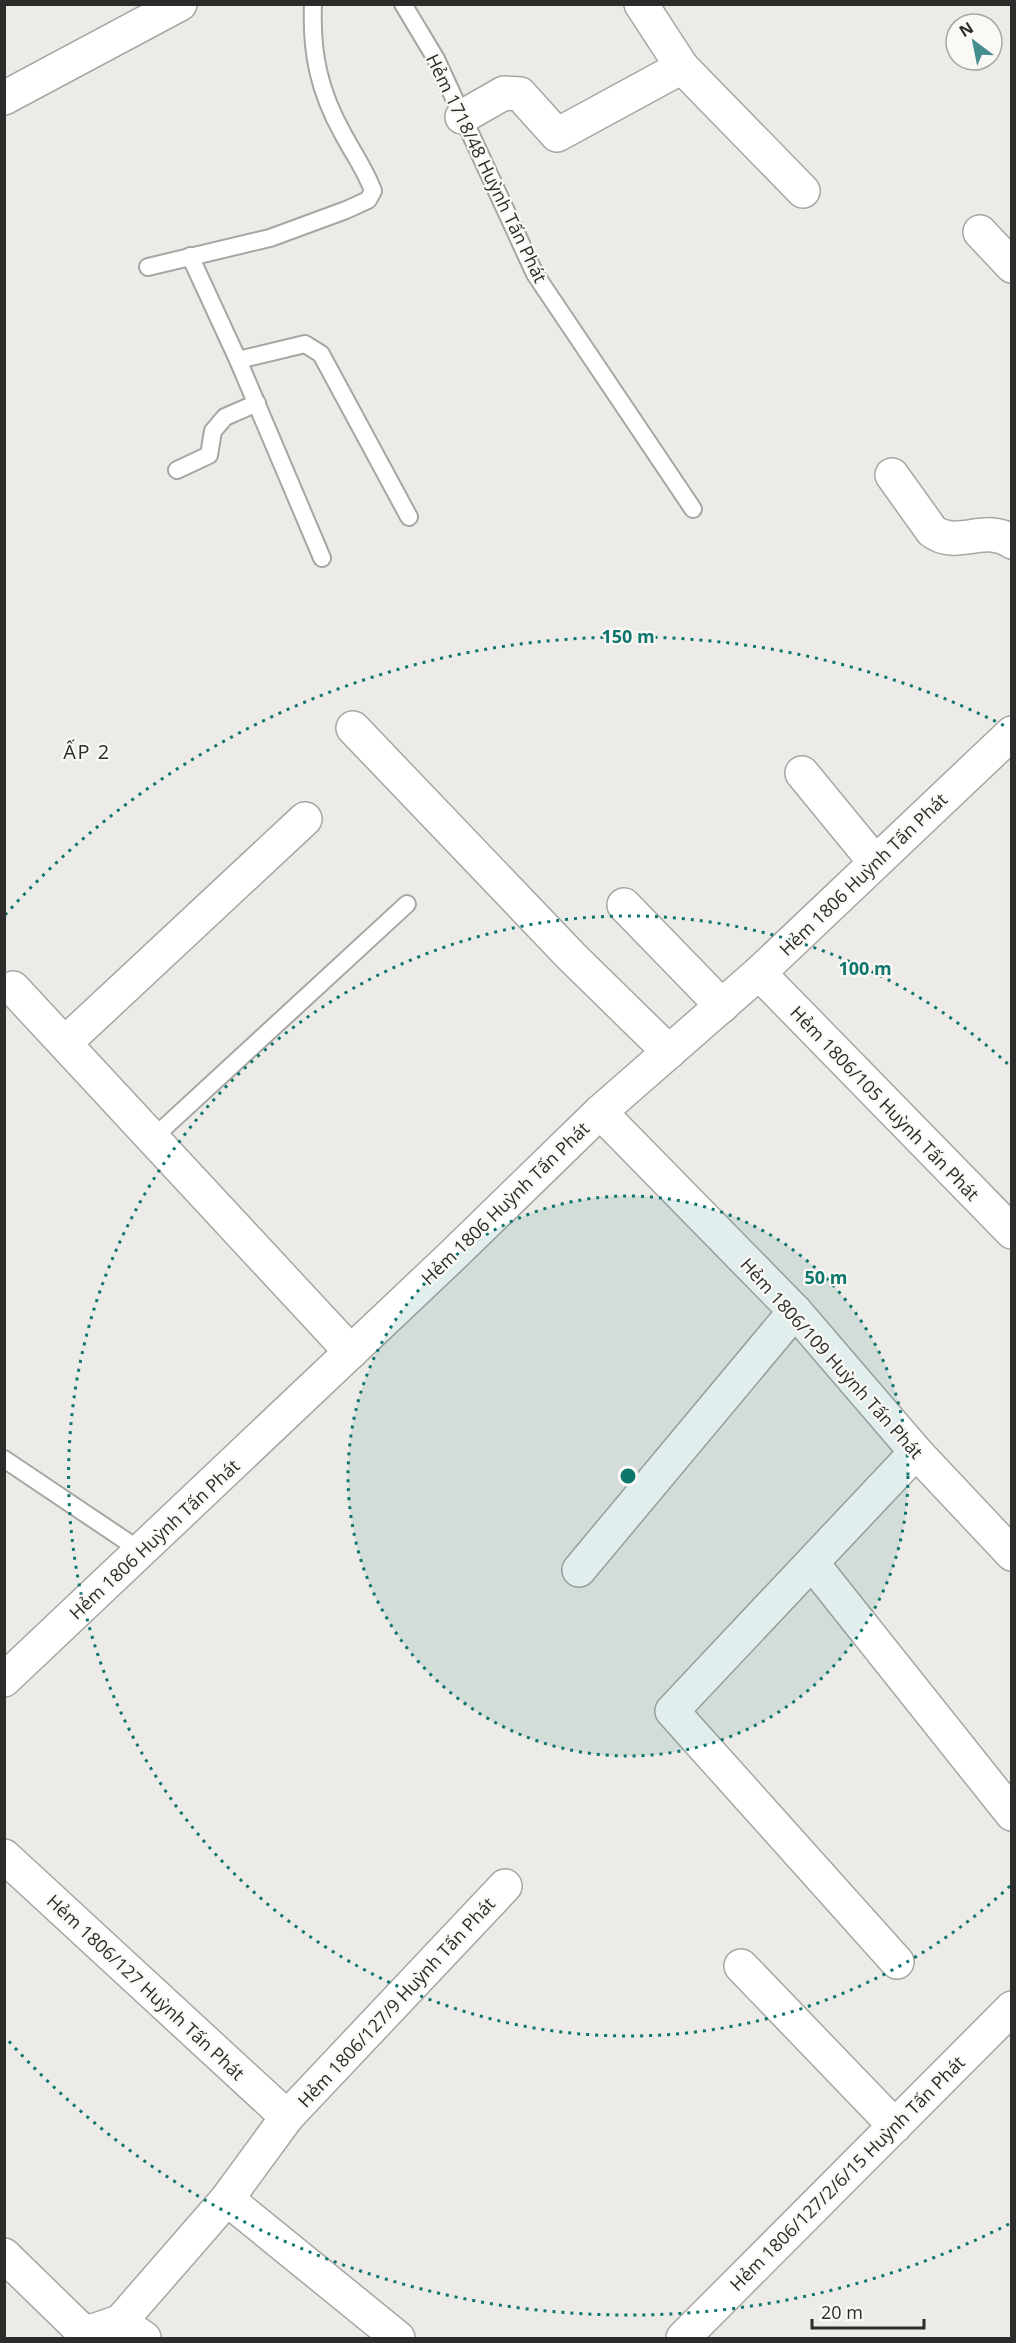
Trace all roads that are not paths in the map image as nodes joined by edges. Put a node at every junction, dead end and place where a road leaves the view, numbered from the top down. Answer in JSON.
{"nodes":[{"id":1,"x":180,"y":4,"type":"edge"},
{"id":2,"x":313,"y":4,"type":"edge"},
{"id":3,"x":403,"y":4,"type":"edge"},
{"id":4,"x":642,"y":4,"type":"edge"},
{"id":5,"x":682,"y":67,"type":"junction"},
{"id":6,"x":4,"y":98,"type":"edge"},
{"id":7,"x":462,"y":117,"type":"junction"},
{"id":8,"x":803,"y":190,"type":"dead end"},
{"id":9,"x":980,"y":232,"type":"dead end"},
{"id":10,"x":190,"y":256,"type":"junction"},
{"id":11,"x":1011,"y":266,"type":"edge"},
{"id":12,"x":148,"y":267,"type":"dead end"},
{"id":13,"x":238,"y":360,"type":"junction"},
{"id":14,"x":257,"y":403,"type":"junction"},
{"id":15,"x":177,"y":470,"type":"dead end"},
{"id":16,"x":892,"y":475,"type":"dead end"},
{"id":17,"x":693,"y":509,"type":"dead end"},
{"id":18,"x":409,"y":517,"type":"dead end"},
{"id":19,"x":1011,"y":542,"type":"edge"},
{"id":20,"x":322,"y":558,"type":"dead end"},
{"id":21,"x":352,"y":728,"type":"dead end"},
{"id":22,"x":1011,"y":733,"type":"edge"},
{"id":23,"x":801,"y":772,"type":"dead end"},
{"id":24,"x":305,"y":819,"type":"dead end"},
{"id":25,"x":876,"y":862,"type":"junction"},
{"id":26,"x":407,"y":904,"type":"dead end"},
{"id":27,"x":624,"y":904,"type":"dead end"},
{"id":28,"x":759,"y":973,"type":"junction"},
{"id":29,"x":13,"y":988,"type":"dead end"},
{"id":30,"x":722,"y":1006,"type":"junction"},
{"id":31,"x":65,"y":1043,"type":"junction"},
{"id":32,"x":669,"y":1052,"type":"junction"},
{"id":33,"x":600,"y":1112,"type":"junction"},
{"id":34,"x":153,"y":1138,"type":"junction"},
{"id":35,"x":1011,"y":1232,"type":"edge"},
{"id":36,"x":795,"y":1311,"type":"junction"},
{"id":37,"x":351,"y":1352,"type":"junction"},
{"id":38,"x":916,"y":1452,"type":"junction"},
{"id":39,"x":4,"y":1459,"type":"edge"},
{"id":40,"x":141,"y":1551,"type":"junction"},
{"id":41,"x":1011,"y":1554,"type":"edge"},
{"id":42,"x":812,"y":1563,"type":"junction"},
{"id":43,"x":579,"y":1570,"type":"dead end"},
{"id":44,"x":4,"y":1680,"type":"edge"},
{"id":45,"x":1011,"y":1814,"type":"edge"},
{"id":46,"x":4,"y":1856,"type":"edge"},
{"id":47,"x":505,"y":1886,"type":"dead end"},
{"id":48,"x":897,"y":1962,"type":"dead end"},
{"id":49,"x":741,"y":1966,"type":"dead end"},
{"id":50,"x":1011,"y":2008,"type":"edge"},
{"id":51,"x":287,"y":2117,"type":"junction"},
{"id":52,"x":895,"y":2126,"type":"junction"},
{"id":53,"x":227,"y":2199,"type":"junction"},
{"id":54,"x":4,"y":2255,"type":"edge"},
{"id":55,"x":132,"y":2330,"type":"edge"},
{"id":56,"x":398,"y":2338,"type":"edge"},
{"id":57,"x":683,"y":2338,"type":"edge"}],
"edges":[{"from":1,"to":6,"type":"street"},
{"from":2,"to":10,"type":"lane"},
{"from":3,"to":7,"type":"lane","name":"Hẻm 1718/48 Huỳnh Tấn Phát"},
{"from":4,"to":5,"type":"street"},
{"from":5,"to":7,"type":"street"},
{"from":5,"to":8,"type":"street"},
{"from":7,"to":17,"type":"lane","name":"Hẻm 1718/48 Huỳnh Tấn Phát"},
{"from":9,"to":11,"type":"street"},
{"from":10,"to":12,"type":"lane"},
{"from":10,"to":13,"type":"lane"},
{"from":13,"to":14,"type":"lane"},
{"from":13,"to":18,"type":"lane"},
{"from":14,"to":15,"type":"lane"},
{"from":14,"to":20,"type":"lane"},
{"from":16,"to":19,"type":"street"},
{"from":21,"to":32,"type":"street"},
{"from":22,"to":25,"type":"street","name":"Hẻm 1806 Huỳnh Tấn Phát"},
{"from":23,"to":25,"type":"street"},
{"from":24,"to":31,"type":"street"},
{"from":25,"to":28,"type":"street","name":"Hẻm 1806 Huỳnh Tấn Phát"},
{"from":26,"to":34,"type":"lane"},
{"from":27,"to":30,"type":"street"},
{"from":28,"to":30,"type":"street","name":"Hẻm 1806 Huỳnh Tấn Phát"},
{"from":28,"to":35,"type":"street","name":"Hẻm 1806/105 Huỳnh Tấn Phát"},
{"from":29,"to":31,"type":"street"},
{"from":30,"to":32,"type":"street","name":"Hẻm 1806 Huỳnh Tấn Phát"},
{"from":31,"to":34,"type":"street"},
{"from":32,"to":33,"type":"street","name":"Hẻm 1806 Huỳnh Tấn Phát"},
{"from":33,"to":36,"type":"street","name":"Hẻm 1806/109 Huỳnh Tấn Phát"},
{"from":33,"to":37,"type":"street","name":"Hẻm 1806 Huỳnh Tấn Phát"},
{"from":34,"to":37,"type":"street"},
{"from":36,"to":38,"type":"street","name":"Hẻm 1806/109 Huỳnh Tấn Phát"},
{"from":36,"to":43,"type":"street"},
{"from":37,"to":40,"type":"street","name":"Hẻm 1806 Huỳnh Tấn Phát"},
{"from":38,"to":41,"type":"street","name":"Hẻm 1806/109 Huỳnh Tấn Phát"},
{"from":38,"to":42,"type":"street"},
{"from":39,"to":40,"type":"lane"},
{"from":40,"to":44,"type":"street","name":"Hẻm 1806 Huỳnh Tấn Phát"},
{"from":42,"to":45,"type":"street"},
{"from":42,"to":48,"type":"street"},
{"from":46,"to":51,"type":"street","name":"Hẻm 1806/127 Huỳnh Tấn Phát"},
{"from":47,"to":51,"type":"street","name":"Hẻm 1806/127/9 Huỳnh Tấn Phát"},
{"from":49,"to":52,"type":"street"},
{"from":50,"to":52,"type":"street","name":"Hẻm 1806/127/2/6/15 Huỳnh Tấn Phát"},
{"from":51,"to":53,"type":"street","name":"Hẻm 1806/127/9 Huỳnh Tấn Phát"},
{"from":52,"to":57,"type":"street","name":"Hẻm 1806/127/2/6/15 Huỳnh Tấn Phát"},
{"from":53,"to":55,"type":"street","name":"Hẻm 1806/127/9 Huỳnh Tấn Phát"},
{"from":53,"to":56,"type":"street"},
{"from":54,"to":55,"type":"street"}]}
